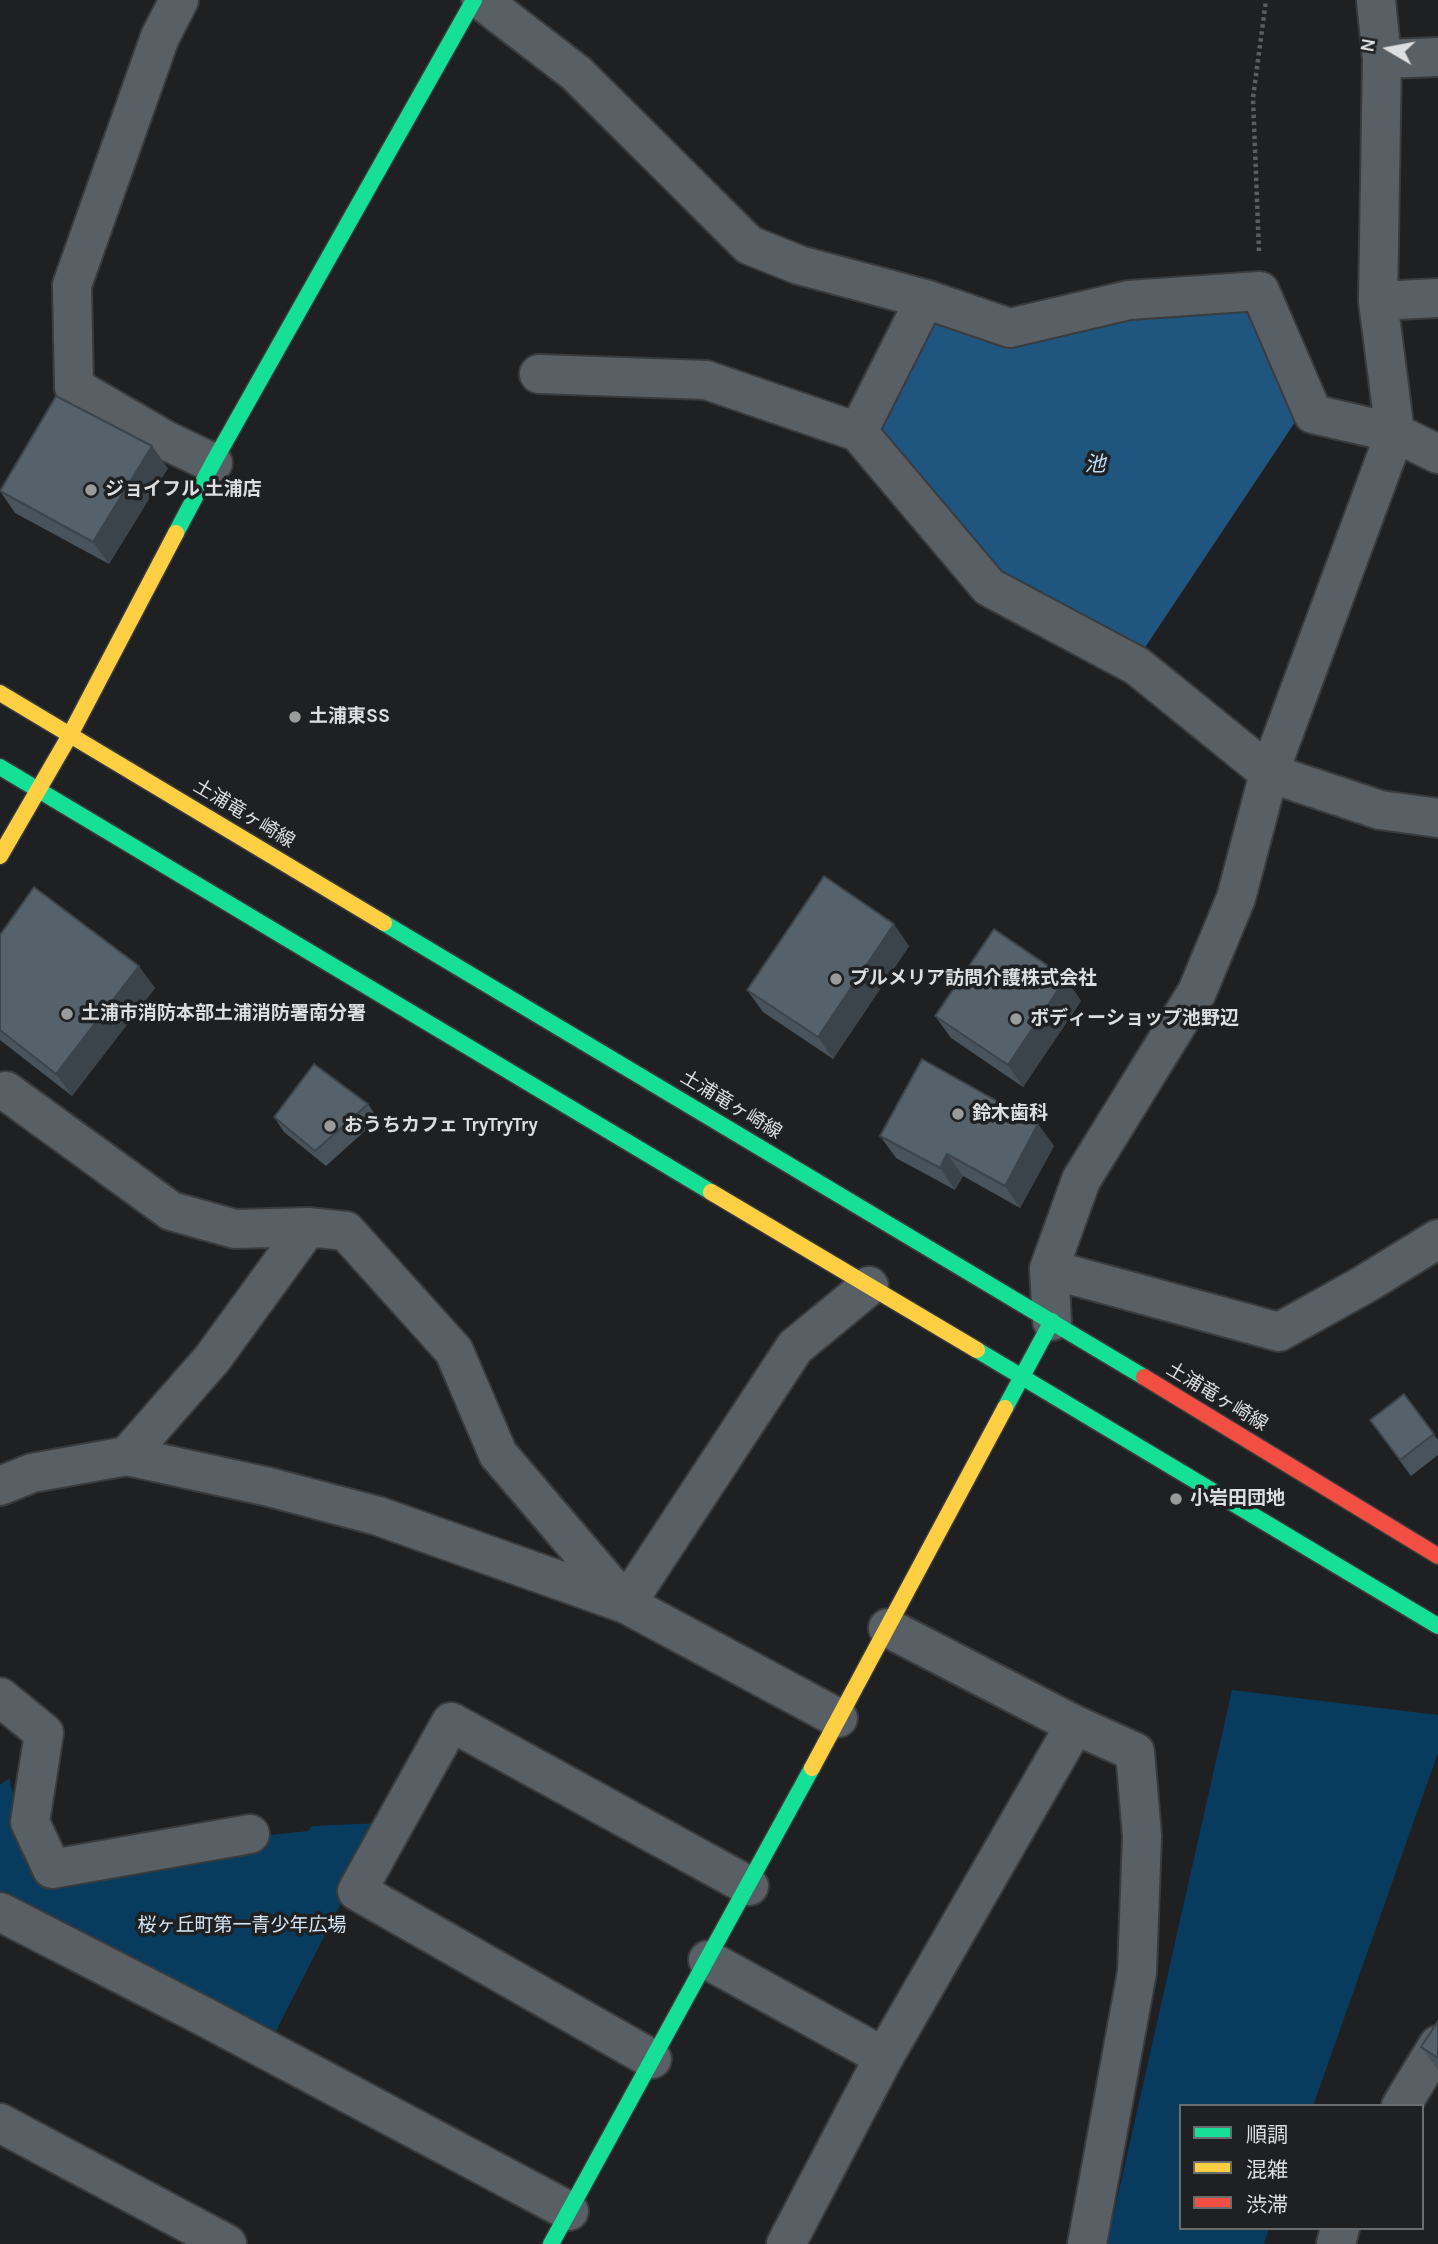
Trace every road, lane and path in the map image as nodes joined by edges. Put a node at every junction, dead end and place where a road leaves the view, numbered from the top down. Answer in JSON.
{"nodes":[{"id":1,"x":179,"y":0,"type":"edge"},
{"id":2,"x":474,"y":0,"type":"edge"},
{"id":3,"x":481,"y":0,"type":"edge"},
{"id":4,"x":1266,"y":0,"type":"edge"},
{"id":5,"x":1376,"y":0,"type":"edge"},
{"id":6,"x":1438,"y":57,"type":"edge"},
{"id":7,"x":1382,"y":59,"type":"junction"},
{"id":8,"x":1260,"y":291,"type":"junction"},
{"id":9,"x":1438,"y":298,"type":"edge"},
{"id":10,"x":925,"y":299,"type":"junction"},
{"id":11,"x":1378,"y":300,"type":"junction"},
{"id":12,"x":539,"y":374,"type":"dead end"},
{"id":13,"x":858,"y":432,"type":"junction"},
{"id":14,"x":1395,"y":433,"type":"junction"},
{"id":15,"x":1438,"y":454,"type":"edge"},
{"id":16,"x":213,"y":463,"type":"junction"},
{"id":17,"x":0,"y":693,"type":"edge"},
{"id":18,"x":70,"y":735,"type":"junction"},
{"id":19,"x":0,"y":767,"type":"edge"},
{"id":20,"x":1269,"y":773,"type":"junction"},
{"id":21,"x":38,"y":788,"type":"junction"},
{"id":22,"x":1438,"y":818,"type":"edge"},
{"id":23,"x":0,"y":856,"type":"edge"},
{"id":24,"x":6,"y":1091,"type":"dead end"},
{"id":25,"x":308,"y":1227,"type":"junction"},
{"id":26,"x":1438,"y":1239,"type":"edge"},
{"id":27,"x":1049,"y":1269,"type":"junction"},
{"id":28,"x":869,"y":1286,"type":"junction"},
{"id":29,"x":1052,"y":1321,"type":"junction"},
{"id":30,"x":1022,"y":1376,"type":"junction"},
{"id":31,"x":127,"y":1456,"type":"junction"},
{"id":32,"x":0,"y":1486,"type":"edge"},
{"id":33,"x":1438,"y":1556,"type":"edge"},
{"id":34,"x":626,"y":1604,"type":"junction"},
{"id":35,"x":1438,"y":1626,"type":"edge"},
{"id":36,"x":888,"y":1628,"type":"junction"},
{"id":37,"x":0,"y":1697,"type":"edge"},
{"id":38,"x":838,"y":1718,"type":"junction"},
{"id":39,"x":1075,"y":1725,"type":"junction"},
{"id":40,"x":250,"y":1834,"type":"dead end"},
{"id":41,"x":749,"y":1886,"type":"junction"},
{"id":42,"x":0,"y":1912,"type":"edge"},
{"id":43,"x":708,"y":1959,"type":"junction"},
{"id":44,"x":1438,"y":2045,"type":"edge"},
{"id":45,"x":884,"y":2057,"type":"junction"},
{"id":46,"x":652,"y":2059,"type":"junction"},
{"id":47,"x":1402,"y":2104,"type":"edge"},
{"id":48,"x":0,"y":2123,"type":"edge"},
{"id":49,"x":569,"y":2211,"type":"junction"},
{"id":50,"x":227,"y":2244,"type":"edge"},
{"id":51,"x":551,"y":2244,"type":"edge"},
{"id":52,"x":786,"y":2244,"type":"edge"},
{"id":53,"x":1087,"y":2244,"type":"edge"}],
"edges":[{"from":1,"to":16,"type":"street"},
{"from":2,"to":16,"type":"main road"},
{"from":3,"to":10,"type":"street"},
{"from":4,"to":8,"type":"path"},
{"from":5,"to":7,"type":"street"},
{"from":6,"to":7,"type":"street"},
{"from":7,"to":11,"type":"street"},
{"from":8,"to":10,"type":"street"},
{"from":8,"to":14,"type":"street"},
{"from":9,"to":11,"type":"street"},
{"from":10,"to":13,"type":"street"},
{"from":11,"to":14,"type":"street"},
{"from":12,"to":13,"type":"street"},
{"from":13,"to":20,"type":"street"},
{"from":14,"to":15,"type":"street"},
{"from":14,"to":20,"type":"street"},
{"from":16,"to":18,"type":"main road"},
{"from":17,"to":18,"type":"main road","name":"土浦竜ヶ崎線"},
{"from":18,"to":21,"type":"main road"},
{"from":18,"to":29,"type":"main road","name":"土浦竜ヶ崎線"},
{"from":19,"to":21,"type":"main road"},
{"from":20,"to":22,"type":"street"},
{"from":20,"to":27,"type":"street"},
{"from":21,"to":23,"type":"main road"},
{"from":21,"to":28,"type":"main road"},
{"from":24,"to":25,"type":"street"},
{"from":25,"to":31,"type":"street"},
{"from":25,"to":34,"type":"street"},
{"from":26,"to":27,"type":"street"},
{"from":27,"to":29,"type":"street"},
{"from":28,"to":30,"type":"main road"},
{"from":28,"to":34,"type":"street"},
{"from":29,"to":30,"type":"main road"},
{"from":29,"to":33,"type":"main road","name":"土浦竜ヶ崎線"},
{"from":30,"to":35,"type":"main road"},
{"from":30,"to":36,"type":"main road"},
{"from":31,"to":32,"type":"street"},
{"from":31,"to":34,"type":"street"},
{"from":34,"to":38,"type":"street"},
{"from":36,"to":38,"type":"main road"},
{"from":36,"to":39,"type":"street"},
{"from":37,"to":40,"type":"street"},
{"from":38,"to":41,"type":"main road"},
{"from":39,"to":45,"type":"street"},
{"from":39,"to":53,"type":"street"},
{"from":41,"to":43,"type":"main road"},
{"from":41,"to":46,"type":"street"},
{"from":42,"to":49,"type":"street"},
{"from":43,"to":45,"type":"street"},
{"from":43,"to":46,"type":"main road"},
{"from":44,"to":47,"type":"street"},
{"from":45,"to":52,"type":"street"},
{"from":46,"to":49,"type":"main road"},
{"from":48,"to":50,"type":"street"},
{"from":49,"to":51,"type":"main road"}]}
